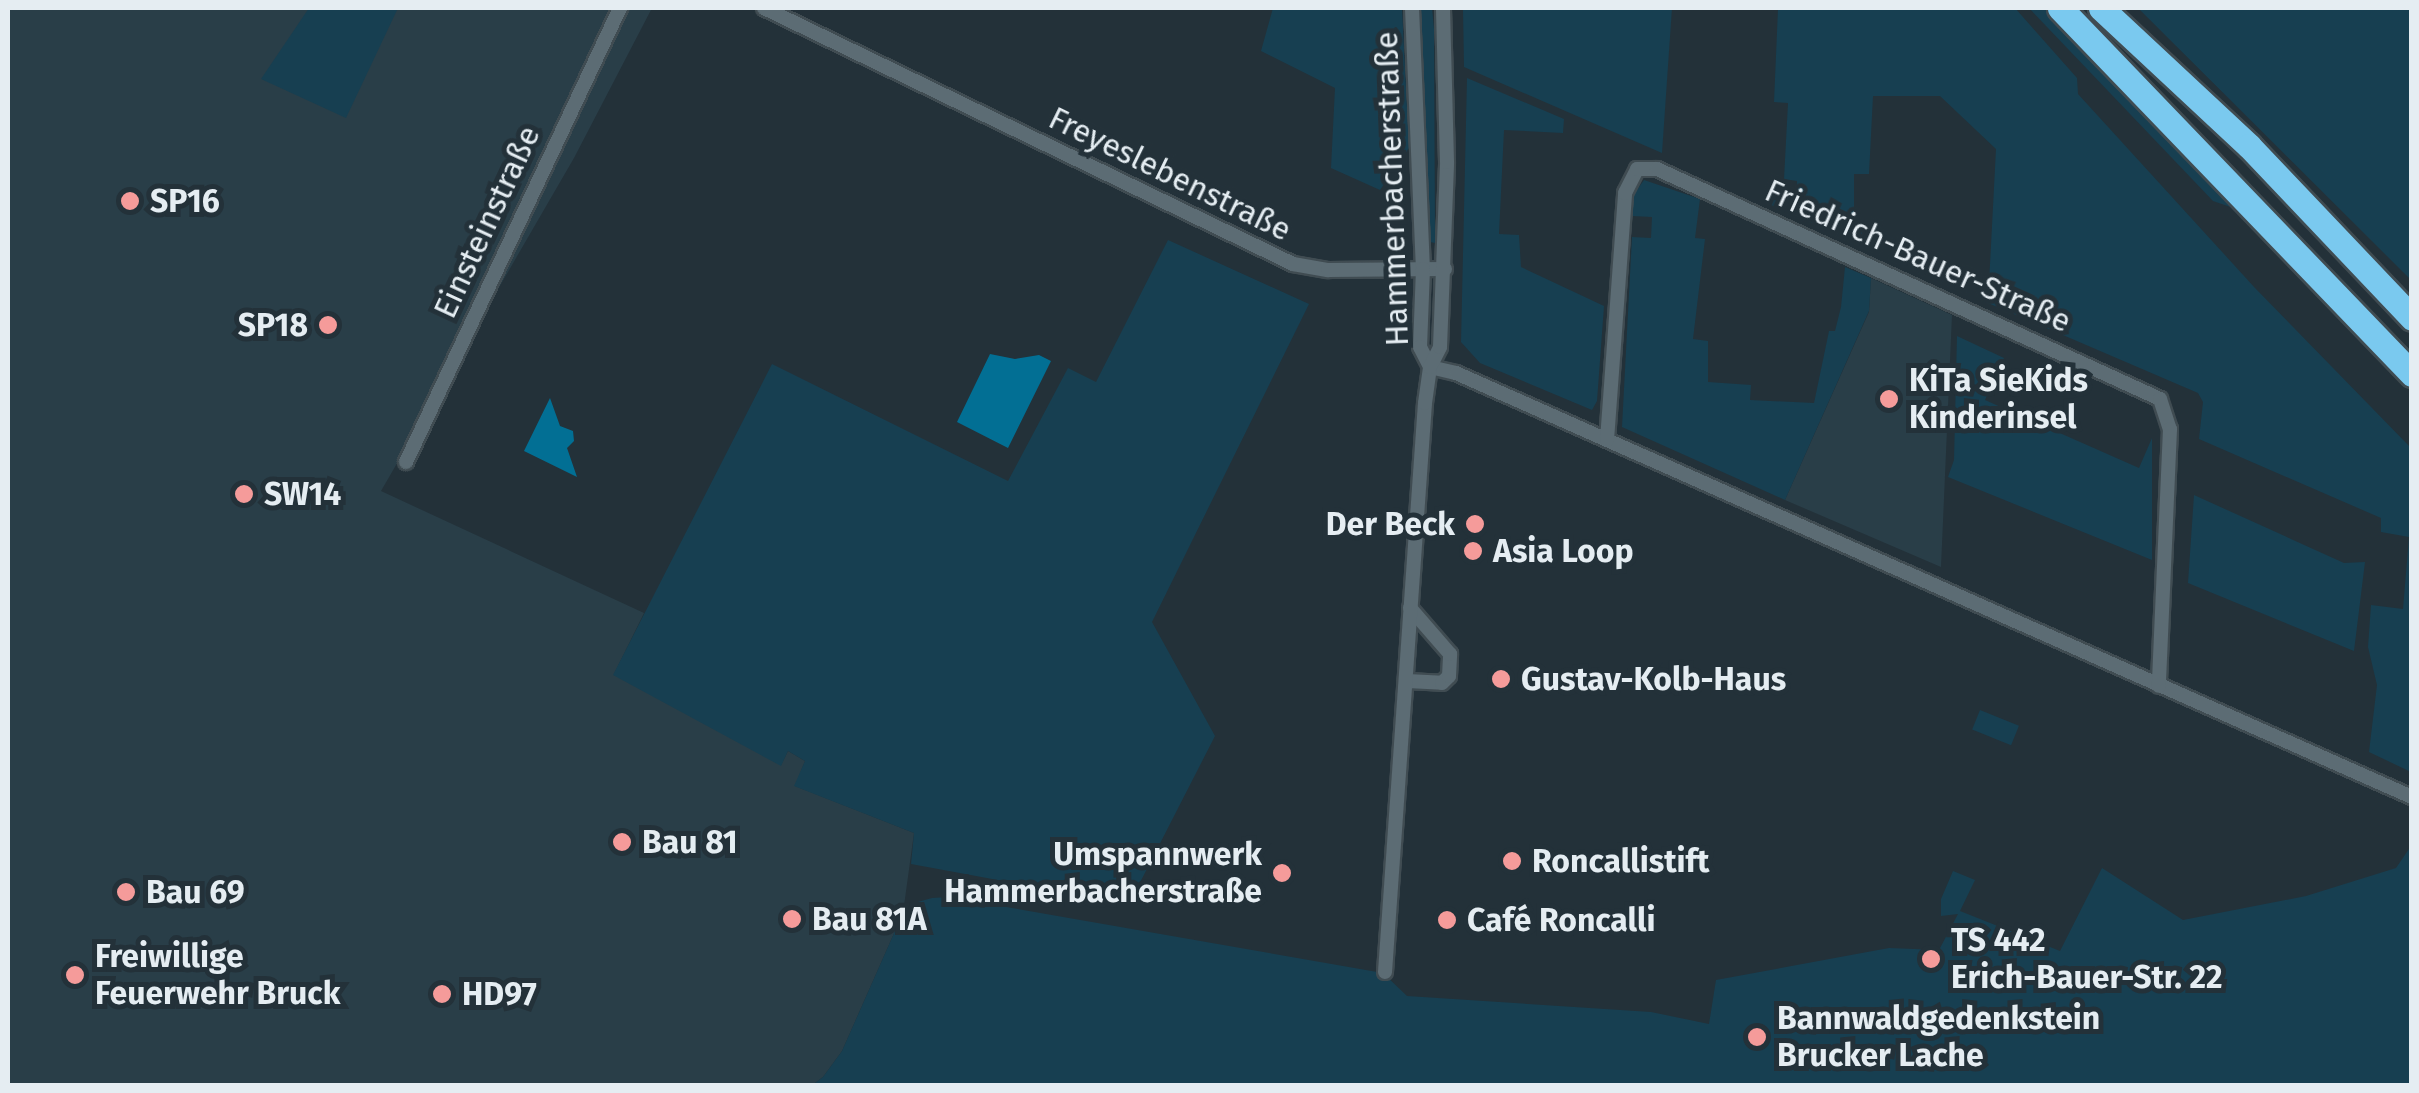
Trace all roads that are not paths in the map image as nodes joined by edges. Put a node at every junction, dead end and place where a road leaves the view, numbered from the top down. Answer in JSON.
{"nodes":[{"id":1,"x":620,"y":8,"type":"edge"},
{"id":2,"x":764,"y":8,"type":"edge"},
{"id":3,"x":1412,"y":8,"type":"edge"},
{"id":4,"x":1443,"y":8,"type":"edge"},
{"id":5,"x":2060,"y":8,"type":"edge"},
{"id":6,"x":2102,"y":8,"type":"edge"},
{"id":7,"x":1444,"y":268,"type":"junction"},
{"id":8,"x":1422,"y":269,"type":"junction"},
{"id":9,"x":2412,"y":318,"type":"edge"},
{"id":10,"x":1430,"y":367,"type":"junction"},
{"id":11,"x":2412,"y":374,"type":"edge"},
{"id":12,"x":1607,"y":440,"type":"junction"},
{"id":13,"x":406,"y":462,"type":"dead end"},
{"id":14,"x":1410,"y":608,"type":"junction"},
{"id":15,"x":1407,"y":681,"type":"junction"},
{"id":16,"x":2159,"y":686,"type":"junction"},
{"id":17,"x":2412,"y":797,"type":"edge"},
{"id":18,"x":1386,"y":972,"type":"dead end"}],
"edges":[{"from":1,"to":13,"type":"street","name":"Einsteinstraße"},
{"from":2,"to":8,"type":"street","name":"Freyeslebenstraße"},
{"from":3,"to":8,"type":"street","name":"Hammerbacherstraße"},
{"from":4,"to":7,"type":"street","name":"Hammerbacherstraße"},
{"from":5,"to":11,"type":"highway"},
{"from":6,"to":9,"type":"highway"},
{"from":7,"to":8,"type":"street","name":"Freyeslebenstraße"},
{"from":7,"to":10,"type":"street","name":"Hammerbacherstraße"},
{"from":8,"to":10,"type":"street","name":"Hammerbacherstraße"},
{"from":10,"to":12,"type":"street"},
{"from":10,"to":14,"type":"street","name":"Hammerbacherstraße"},
{"from":12,"to":16,"type":"street"},
{"from":12,"to":16,"type":"street","name":"Friedrich-Bauer-Straße"},
{"from":14,"to":15,"type":"street","name":"Hammerbacherstraße"},
{"from":14,"to":15,"type":"street"},
{"from":15,"to":18,"type":"street","name":"Hammerbacherstraße"},
{"from":16,"to":17,"type":"street"}]}
